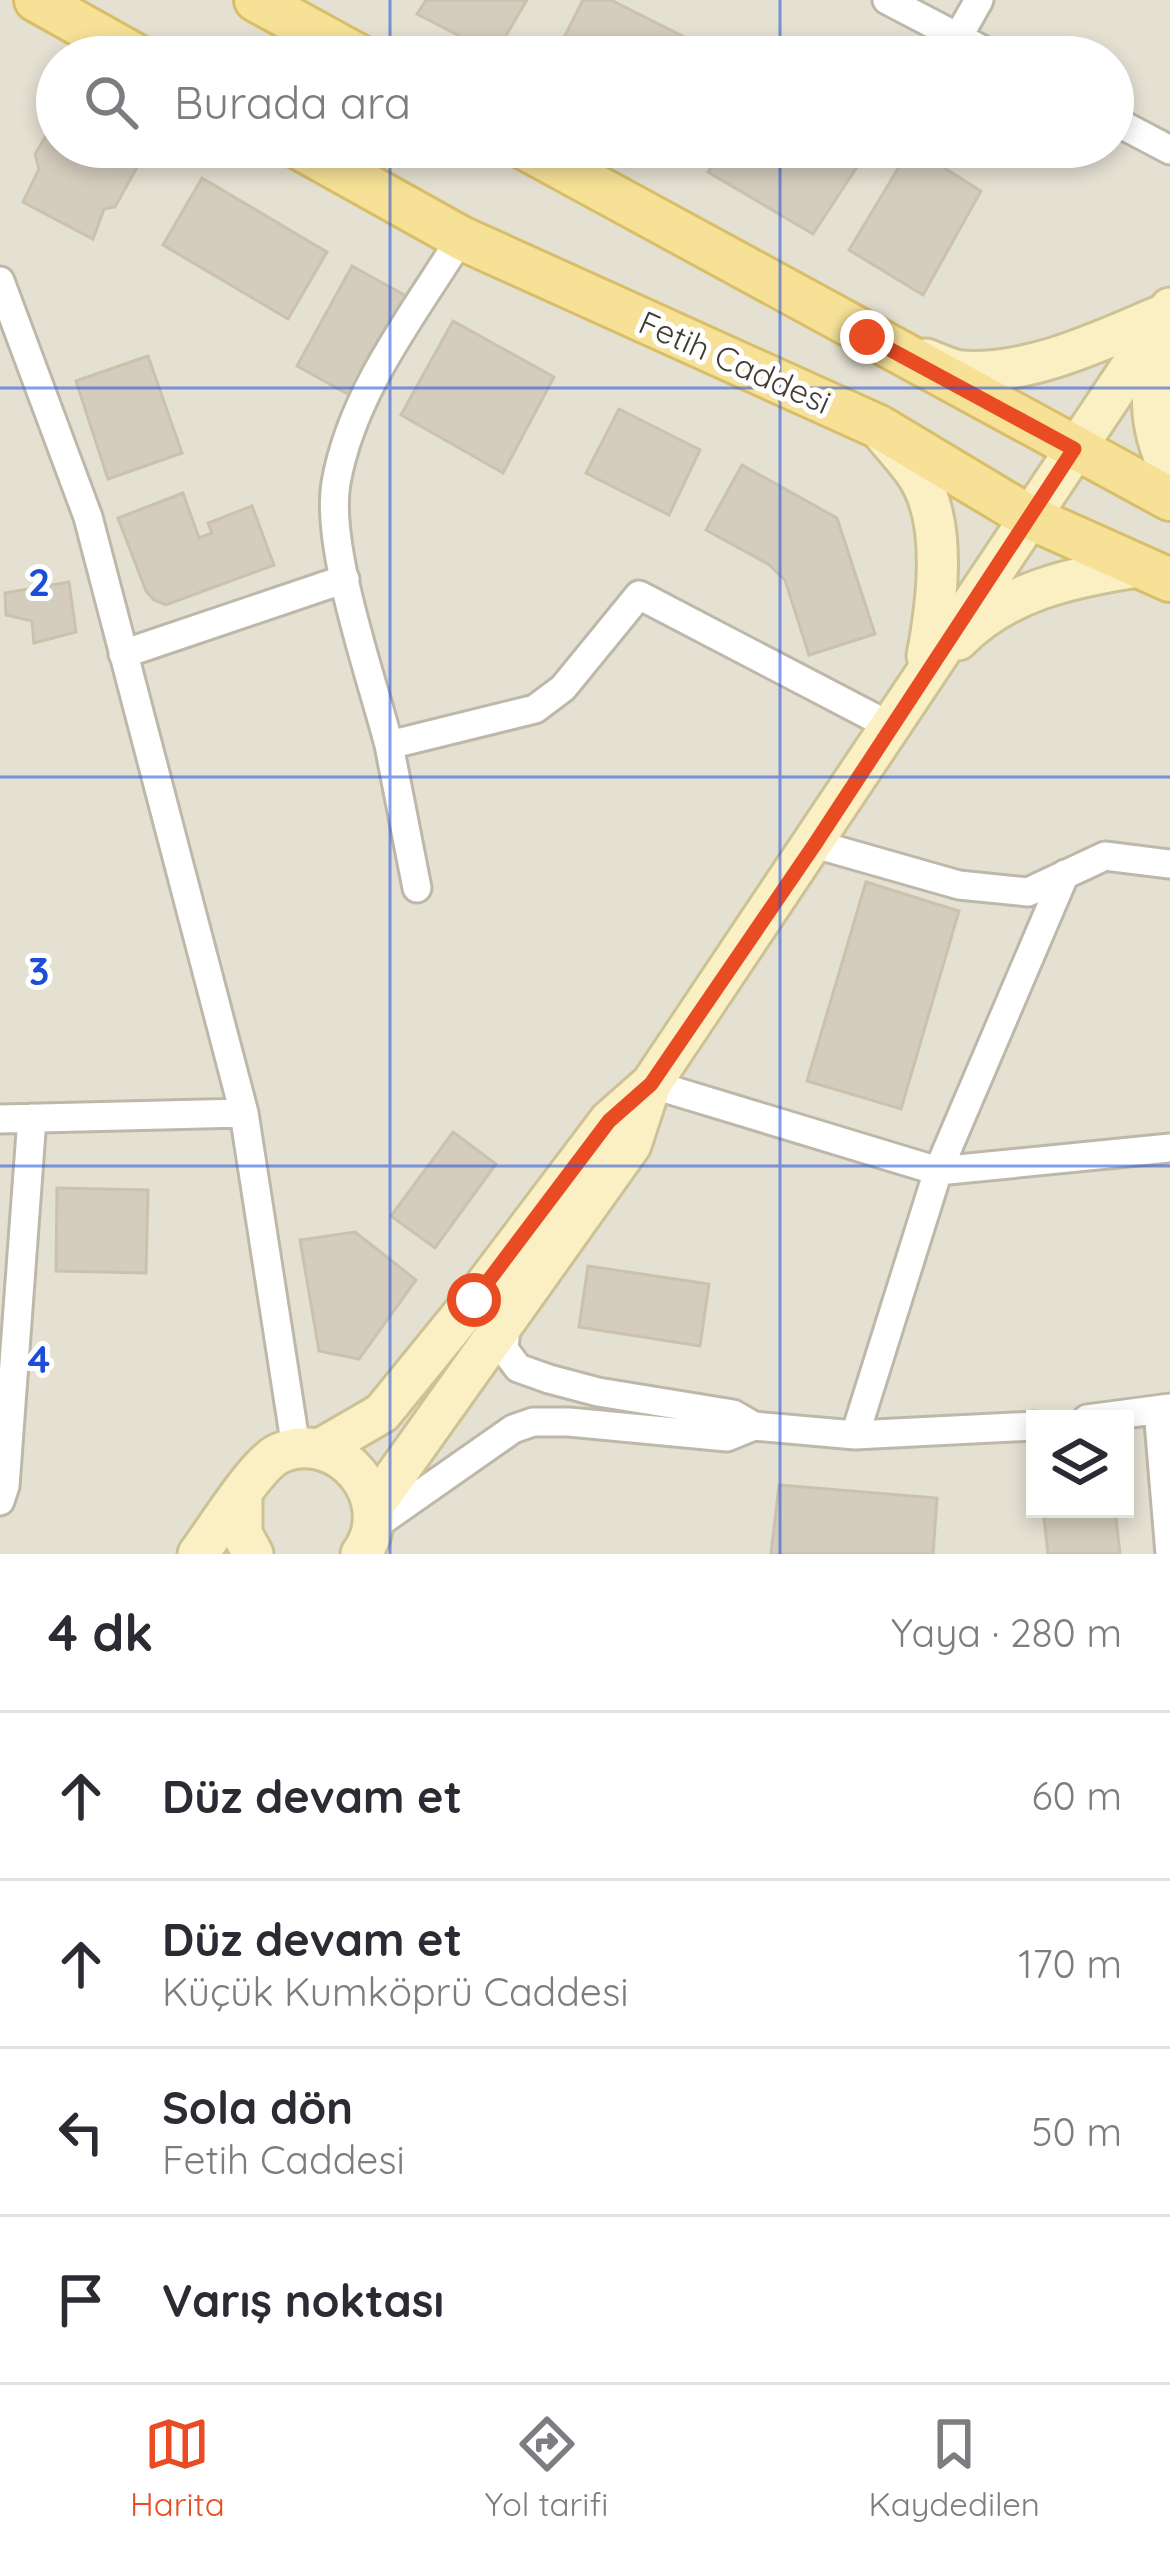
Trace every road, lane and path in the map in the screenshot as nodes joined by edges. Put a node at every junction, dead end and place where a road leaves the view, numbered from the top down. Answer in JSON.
{"nodes":[{"id":1,"x":36,"y":0,"type":"edge"},
{"id":2,"x":256,"y":0,"type":"edge"},
{"id":3,"x":887,"y":0,"type":"edge"},
{"id":4,"x":979,"y":0,"type":"edge"},
{"id":5,"x":100,"y":36,"type":"edge"},
{"id":6,"x":322,"y":36,"type":"edge"},
{"id":7,"x":956,"y":36,"type":"edge"},
{"id":8,"x":959,"y":36,"type":"edge"},
{"id":9,"x":1134,"y":131,"type":"edge"},
{"id":10,"x":1170,"y":149,"type":"edge"},
{"id":11,"x":336,"y":168,"type":"edge"},
{"id":12,"x":561,"y":168,"type":"edge"},
{"id":13,"x":461,"y":238,"type":"junction"},
{"id":14,"x":0,"y":281,"type":"edge"},
{"id":15,"x":1168,"y":310,"type":"edge"},
{"id":16,"x":867,"y":337,"type":"junction"},
{"id":17,"x":878,"y":427,"type":"junction"},
{"id":18,"x":1074,"y":449,"type":"junction"},
{"id":19,"x":1170,"y":471,"type":"edge"},
{"id":20,"x":1170,"y":499,"type":"edge"},
{"id":21,"x":1029,"y":517,"type":"junction"},
{"id":22,"x":1154,"y":574,"type":"edge"},
{"id":23,"x":345,"y":578,"type":"junction"},
{"id":24,"x":123,"y":654,"type":"junction"},
{"id":25,"x":924,"y":673,"type":"junction"},
{"id":26,"x":890,"y":726,"type":"junction"},
{"id":27,"x":389,"y":745,"type":"junction"},
{"id":28,"x":815,"y":844,"type":"junction"},
{"id":29,"x":1170,"y":864,"type":"edge"},
{"id":30,"x":1065,"y":874,"type":"junction"},
{"id":31,"x":417,"y":888,"type":"dead end"},
{"id":32,"x":651,"y":1084,"type":"junction"},
{"id":33,"x":244,"y":1113,"type":"junction"},
{"id":34,"x":32,"y":1118,"type":"junction"},
{"id":35,"x":0,"y":1119,"type":"edge"},
{"id":36,"x":1170,"y":1148,"type":"edge"},
{"id":37,"x":938,"y":1171,"type":"junction"},
{"id":38,"x":506,"y":1325,"type":"junction"},
{"id":39,"x":1164,"y":1409,"type":"edge"},
{"id":40,"x":1134,"y":1413,"type":"edge"},
{"id":41,"x":754,"y":1426,"type":"junction"},
{"id":42,"x":1026,"y":1426,"type":"edge"},
{"id":43,"x":855,"y":1435,"type":"junction"},
{"id":44,"x":308,"y":1449,"type":"junction"},
{"id":45,"x":242,"y":1496,"type":"junction"},
{"id":46,"x":0,"y":1501,"type":"edge"},
{"id":47,"x":369,"y":1529,"type":"edge"},
{"id":48,"x":198,"y":1554,"type":"edge"},
{"id":49,"x":253,"y":1554,"type":"edge"},
{"id":50,"x":1170,"y":1554,"type":"edge"}],
"edges":[{"from":1,"to":5,"type":"main road"},
{"from":2,"to":6,"type":"main road"},
{"from":3,"to":7,"type":"street"},
{"from":4,"to":8,"type":"street"},
{"from":9,"to":10,"type":"street"},
{"from":11,"to":13,"type":"main road","name":"Fetih Caddesi"},
{"from":12,"to":16,"type":"main road"},
{"from":13,"to":17,"type":"main road","name":"Fetih Caddesi"},
{"from":13,"to":23,"type":"street"},
{"from":14,"to":24,"type":"street"},
{"from":15,"to":16,"type":"street"},
{"from":15,"to":18,"type":"street"},
{"from":15,"to":19,"type":"street"},
{"from":16,"to":18,"type":"main road"},
{"from":17,"to":21,"type":"main road","name":"Fetih Caddesi"},
{"from":17,"to":25,"type":"street"},
{"from":18,"to":20,"type":"main road"},
{"from":18,"to":21,"type":"street"},
{"from":21,"to":22,"type":"main road","name":"Fetih Caddesi"},
{"from":21,"to":25,"type":"street"},
{"from":22,"to":25,"type":"street"},
{"from":23,"to":24,"type":"street"},
{"from":23,"to":27,"type":"street"},
{"from":24,"to":33,"type":"street"},
{"from":25,"to":26,"type":"street"},
{"from":26,"to":27,"type":"street"},
{"from":26,"to":28,"type":"street"},
{"from":27,"to":31,"type":"street"},
{"from":28,"to":30,"type":"street"},
{"from":28,"to":32,"type":"street"},
{"from":29,"to":30,"type":"street"},
{"from":30,"to":37,"type":"street"},
{"from":32,"to":37,"type":"street"},
{"from":32,"to":38,"type":"street"},
{"from":32,"to":44,"type":"street"},
{"from":33,"to":34,"type":"street"},
{"from":33,"to":44,"type":"street"},
{"from":34,"to":35,"type":"street"},
{"from":34,"to":46,"type":"street"},
{"from":36,"to":37,"type":"street"},
{"from":37,"to":43,"type":"street"},
{"from":38,"to":41,"type":"street"},
{"from":38,"to":47,"type":"street"},
{"from":39,"to":40,"type":"street"},
{"from":39,"to":50,"type":"street"},
{"from":41,"to":43,"type":"street"},
{"from":41,"to":47,"type":"street"},
{"from":42,"to":43,"type":"street"},
{"from":44,"to":45,"type":"street"},
{"from":44,"to":47,"type":"street"},
{"from":45,"to":48,"type":"street"},
{"from":45,"to":49,"type":"street"}]}
